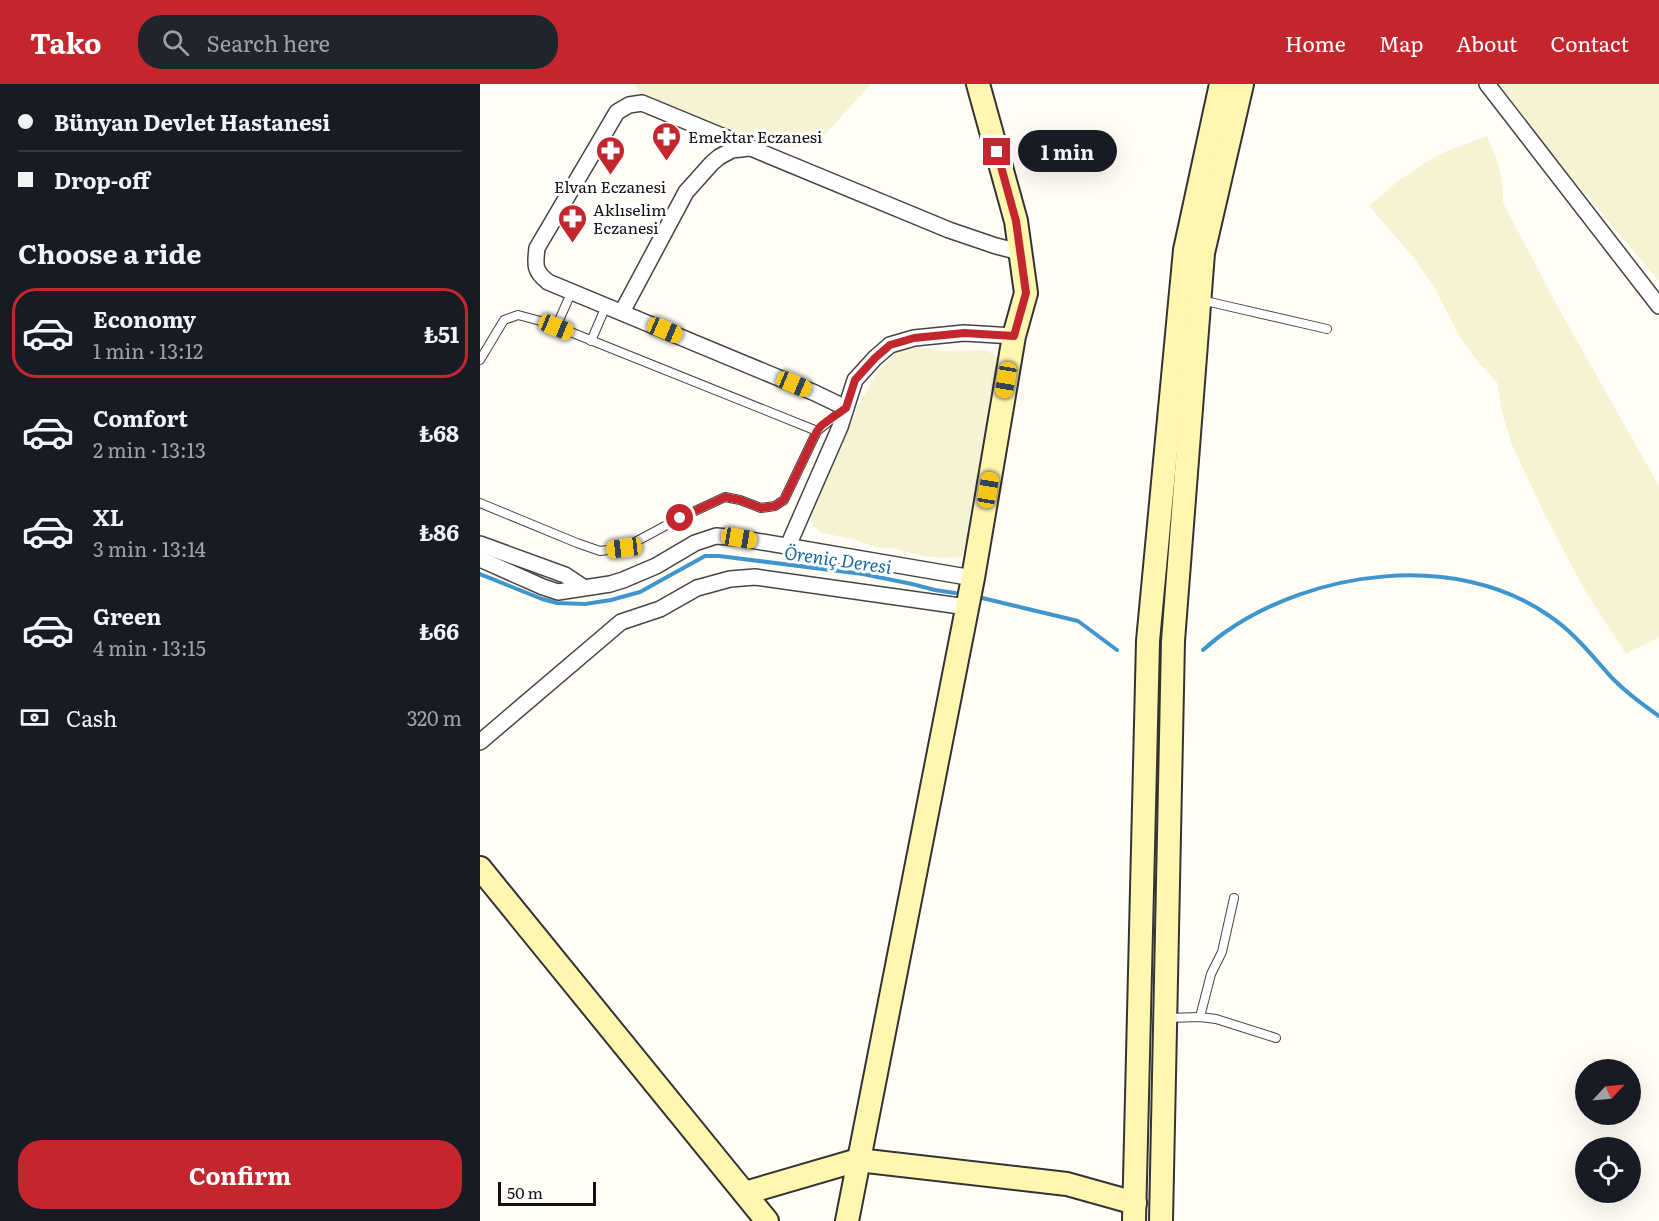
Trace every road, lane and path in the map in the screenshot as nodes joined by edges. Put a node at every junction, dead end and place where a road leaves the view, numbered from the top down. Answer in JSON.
{"nodes":[{"id":1,"x":978,"y":84,"type":"edge"},
{"id":2,"x":1221,"y":84,"type":"edge"},
{"id":3,"x":1242,"y":84,"type":"edge"},
{"id":4,"x":1487,"y":84,"type":"edge"},
{"id":5,"x":752,"y":147,"type":"junction"},
{"id":6,"x":1020,"y":252,"type":"junction"},
{"id":7,"x":572,"y":291,"type":"junction"},
{"id":8,"x":1199,"y":300,"type":"junction"},
{"id":9,"x":607,"y":306,"type":"junction"},
{"id":10,"x":1659,"y":306,"type":"edge"},
{"id":11,"x":622,"y":312,"type":"junction"},
{"id":12,"x":556,"y":327,"type":"junction"},
{"id":13,"x":1327,"y":329,"type":"dead end"},
{"id":14,"x":1014,"y":336,"type":"junction"},
{"id":15,"x":591,"y":340,"type":"junction"},
{"id":16,"x":480,"y":360,"type":"edge"},
{"id":17,"x":846,"y":408,"type":"junction"},
{"id":18,"x":817,"y":431,"type":"junction"},
{"id":19,"x":480,"y":503,"type":"edge"},
{"id":20,"x":480,"y":544,"type":"edge"},
{"id":21,"x":788,"y":546,"type":"junction"},
{"id":22,"x":480,"y":559,"type":"edge"},
{"id":23,"x":973,"y":578,"type":"junction"},
{"id":24,"x":583,"y":587,"type":"junction"},
{"id":25,"x":967,"y":607,"type":"junction"},
{"id":26,"x":480,"y":742,"type":"edge"},
{"id":27,"x":480,"y":868,"type":"edge"},
{"id":28,"x":1234,"y":898,"type":"dead end"},
{"id":29,"x":1200,"y":1017,"type":"junction"},
{"id":30,"x":1165,"y":1018,"type":"junction"},
{"id":31,"x":1276,"y":1038,"type":"dead end"},
{"id":32,"x":858,"y":1160,"type":"junction"},
{"id":33,"x":746,"y":1193,"type":"junction"},
{"id":34,"x":1134,"y":1212,"type":"edge"},
{"id":35,"x":768,"y":1221,"type":"edge"},
{"id":36,"x":847,"y":1221,"type":"edge"},
{"id":37,"x":1161,"y":1221,"type":"edge"}],
"edges":[{"from":1,"to":6,"type":"main road"},
{"from":2,"to":34,"type":"main road"},
{"from":3,"to":8,"type":"main road"},
{"from":4,"to":10,"type":"street"},
{"from":5,"to":6,"type":"street"},
{"from":5,"to":7,"type":"street"},
{"from":5,"to":11,"type":"street"},
{"from":6,"to":14,"type":"main road"},
{"from":7,"to":9,"type":"street"},
{"from":7,"to":12,"type":"lane"},
{"from":8,"to":13,"type":"lane"},
{"from":8,"to":30,"type":"main road"},
{"from":9,"to":11,"type":"street"},
{"from":9,"to":15,"type":"lane"},
{"from":11,"to":17,"type":"street"},
{"from":12,"to":15,"type":"lane"},
{"from":12,"to":16,"type":"lane"},
{"from":14,"to":17,"type":"street"},
{"from":14,"to":23,"type":"main road"},
{"from":15,"to":18,"type":"lane"},
{"from":17,"to":18,"type":"lane"},
{"from":17,"to":21,"type":"street"},
{"from":18,"to":19,"type":"lane"},
{"from":20,"to":24,"type":"street"},
{"from":21,"to":23,"type":"street"},
{"from":21,"to":24,"type":"street"},
{"from":22,"to":24,"type":"street"},
{"from":23,"to":25,"type":"main road"},
{"from":25,"to":26,"type":"street"},
{"from":25,"to":32,"type":"main road"},
{"from":27,"to":33,"type":"main road"},
{"from":28,"to":29,"type":"lane"},
{"from":29,"to":30,"type":"lane"},
{"from":29,"to":31,"type":"lane"},
{"from":30,"to":37,"type":"main road"},
{"from":32,"to":33,"type":"main road"},
{"from":32,"to":34,"type":"main road"},
{"from":32,"to":36,"type":"main road"},
{"from":33,"to":35,"type":"main road"}]}
